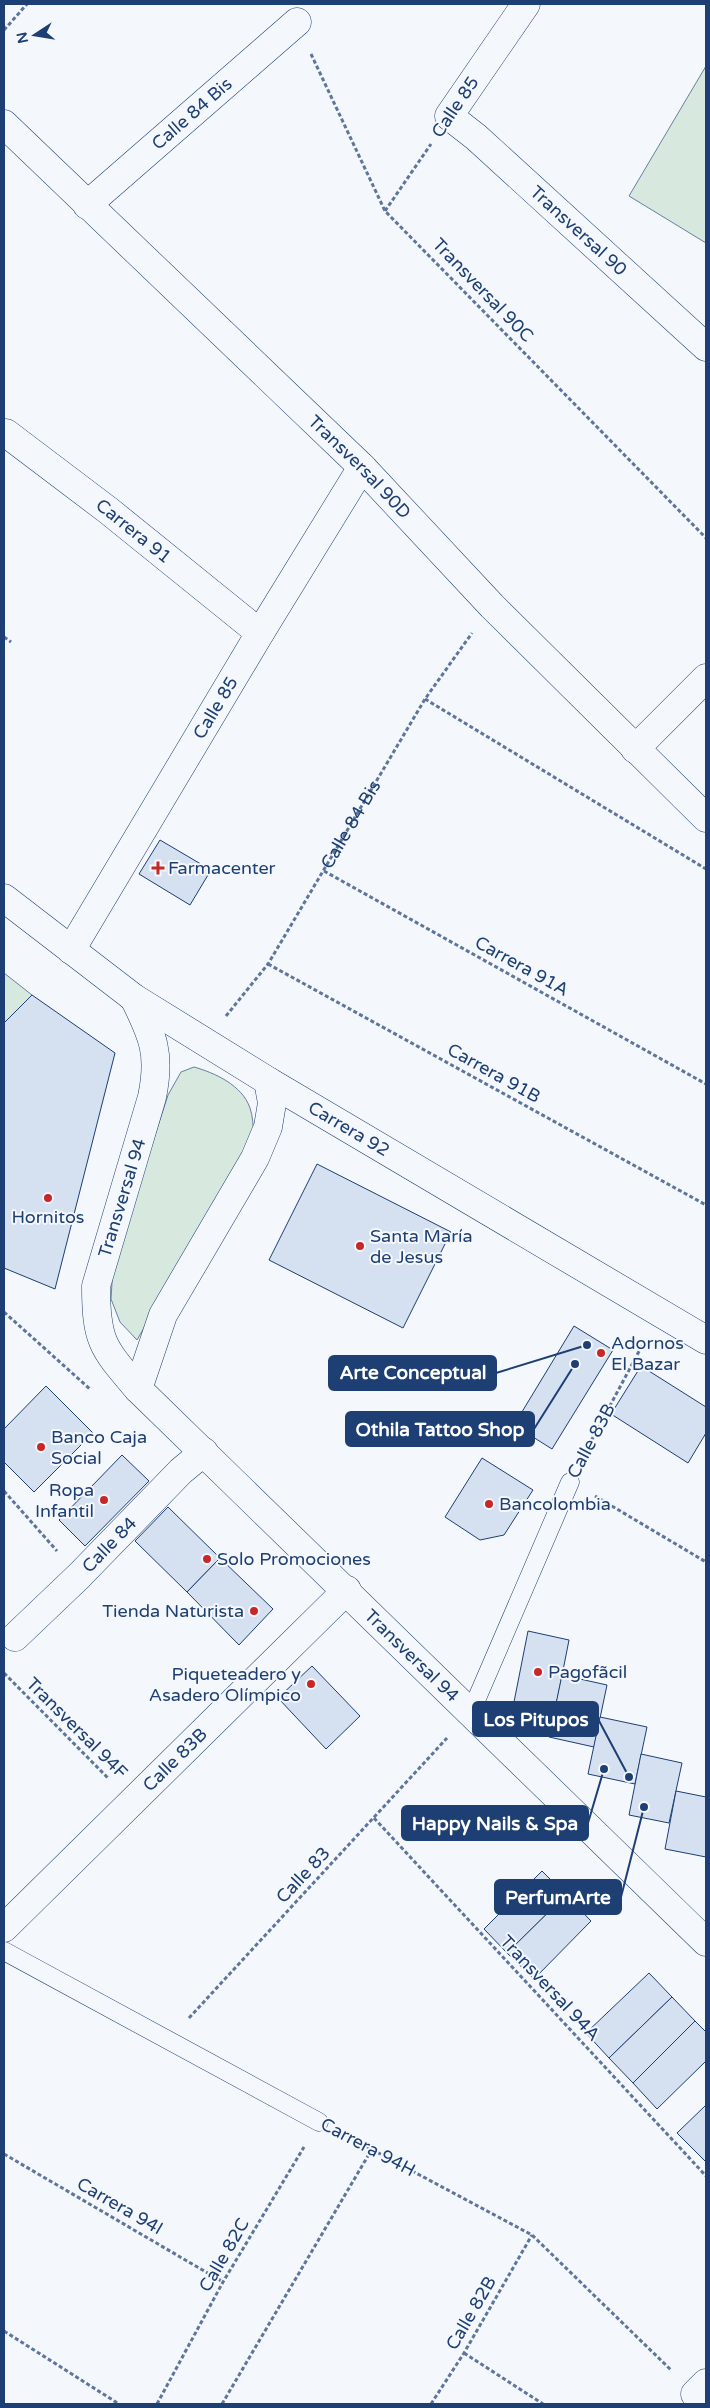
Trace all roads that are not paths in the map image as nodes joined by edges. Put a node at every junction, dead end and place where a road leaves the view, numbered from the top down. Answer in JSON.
{"nodes":[{"id":1,"x":526,"y":4,"type":"edge"},
{"id":2,"x":297,"y":22,"type":"road end"},
{"id":3,"x":449,"y":116,"type":"joint"},
{"id":4,"x":4,"y":124,"type":"edge"},
{"id":5,"x":87,"y":205,"type":"junction"},
{"id":6,"x":706,"y":347,"type":"edge"},
{"id":7,"x":6,"y":433,"type":"dead end"},
{"id":8,"x":362,"y":467,"type":"junction"},
{"id":9,"x":260,"y":633,"type":"junction"},
{"id":10,"x":706,"y":678,"type":"edge"},
{"id":11,"x":635,"y":749,"type":"junction"},
{"id":12,"x":706,"y":818,"type":"edge"},
{"id":13,"x":4,"y":898,"type":"edge"},
{"id":14,"x":71,"y":950,"type":"junction"},
{"id":15,"x":134,"y":998,"type":"junction"},
{"id":16,"x":268,"y":1080,"type":"junction"},
{"id":17,"x":706,"y":1340,"type":"edge"},
{"id":18,"x":138,"y":1389,"type":"junction"},
{"id":19,"x":204,"y":1452,"type":"junction"},
{"id":20,"x":570,"y":1482,"type":"road end"},
{"id":21,"x":347,"y":1590,"type":"junction"},
{"id":22,"x":14,"y":1637,"type":"dead end"},
{"id":23,"x":471,"y":1712,"type":"junction"},
{"id":24,"x":4,"y":1928,"type":"edge"},
{"id":25,"x":706,"y":1942,"type":"edge"},
{"id":26,"x":4,"y":1950,"type":"edge"},
{"id":27,"x":319,"y":2122,"type":"road end"}],
"edges":[{"from":1,"to":3,"type":"street","name":"Calle 85"},
{"from":2,"to":5,"type":"street","name":"Calle 84 Bis"},
{"from":3,"to":6,"type":"street","name":"Transversal 90"},
{"from":4,"to":5,"type":"street","name":"Transversal 90D"},
{"from":5,"to":8,"type":"street","name":"Transversal 90D"},
{"from":7,"to":9,"type":"street","name":"Carrera 91"},
{"from":8,"to":9,"type":"street","name":"Calle 85"},
{"from":8,"to":11,"type":"street","name":"Transversal 90D"},
{"from":9,"to":14,"type":"street","name":"Calle 85"},
{"from":10,"to":11,"type":"street"},
{"from":11,"to":12,"type":"street","name":"Transversal 90D"},
{"from":13,"to":14,"type":"street","name":"Carrera 92"},
{"from":14,"to":15,"type":"street","name":"Carrera 92"},
{"from":15,"to":16,"type":"street","name":"Carrera 92"},
{"from":15,"to":18,"type":"street","name":"Transversal 94"},
{"from":16,"to":17,"type":"street","name":"Carrera 92"},
{"from":16,"to":18,"type":"street"},
{"from":18,"to":19,"type":"street","name":"Transversal 94"},
{"from":19,"to":21,"type":"street","name":"Transversal 94"},
{"from":19,"to":22,"type":"street","name":"Calle 84"},
{"from":20,"to":23,"type":"lane","name":"Calle 83B"},
{"from":21,"to":23,"type":"street","name":"Transversal 94"},
{"from":21,"to":24,"type":"street","name":"Calle 83B"},
{"from":23,"to":25,"type":"street","name":"Transversal 94"},
{"from":26,"to":27,"type":"lane","name":"Carrera 94H"}]}
